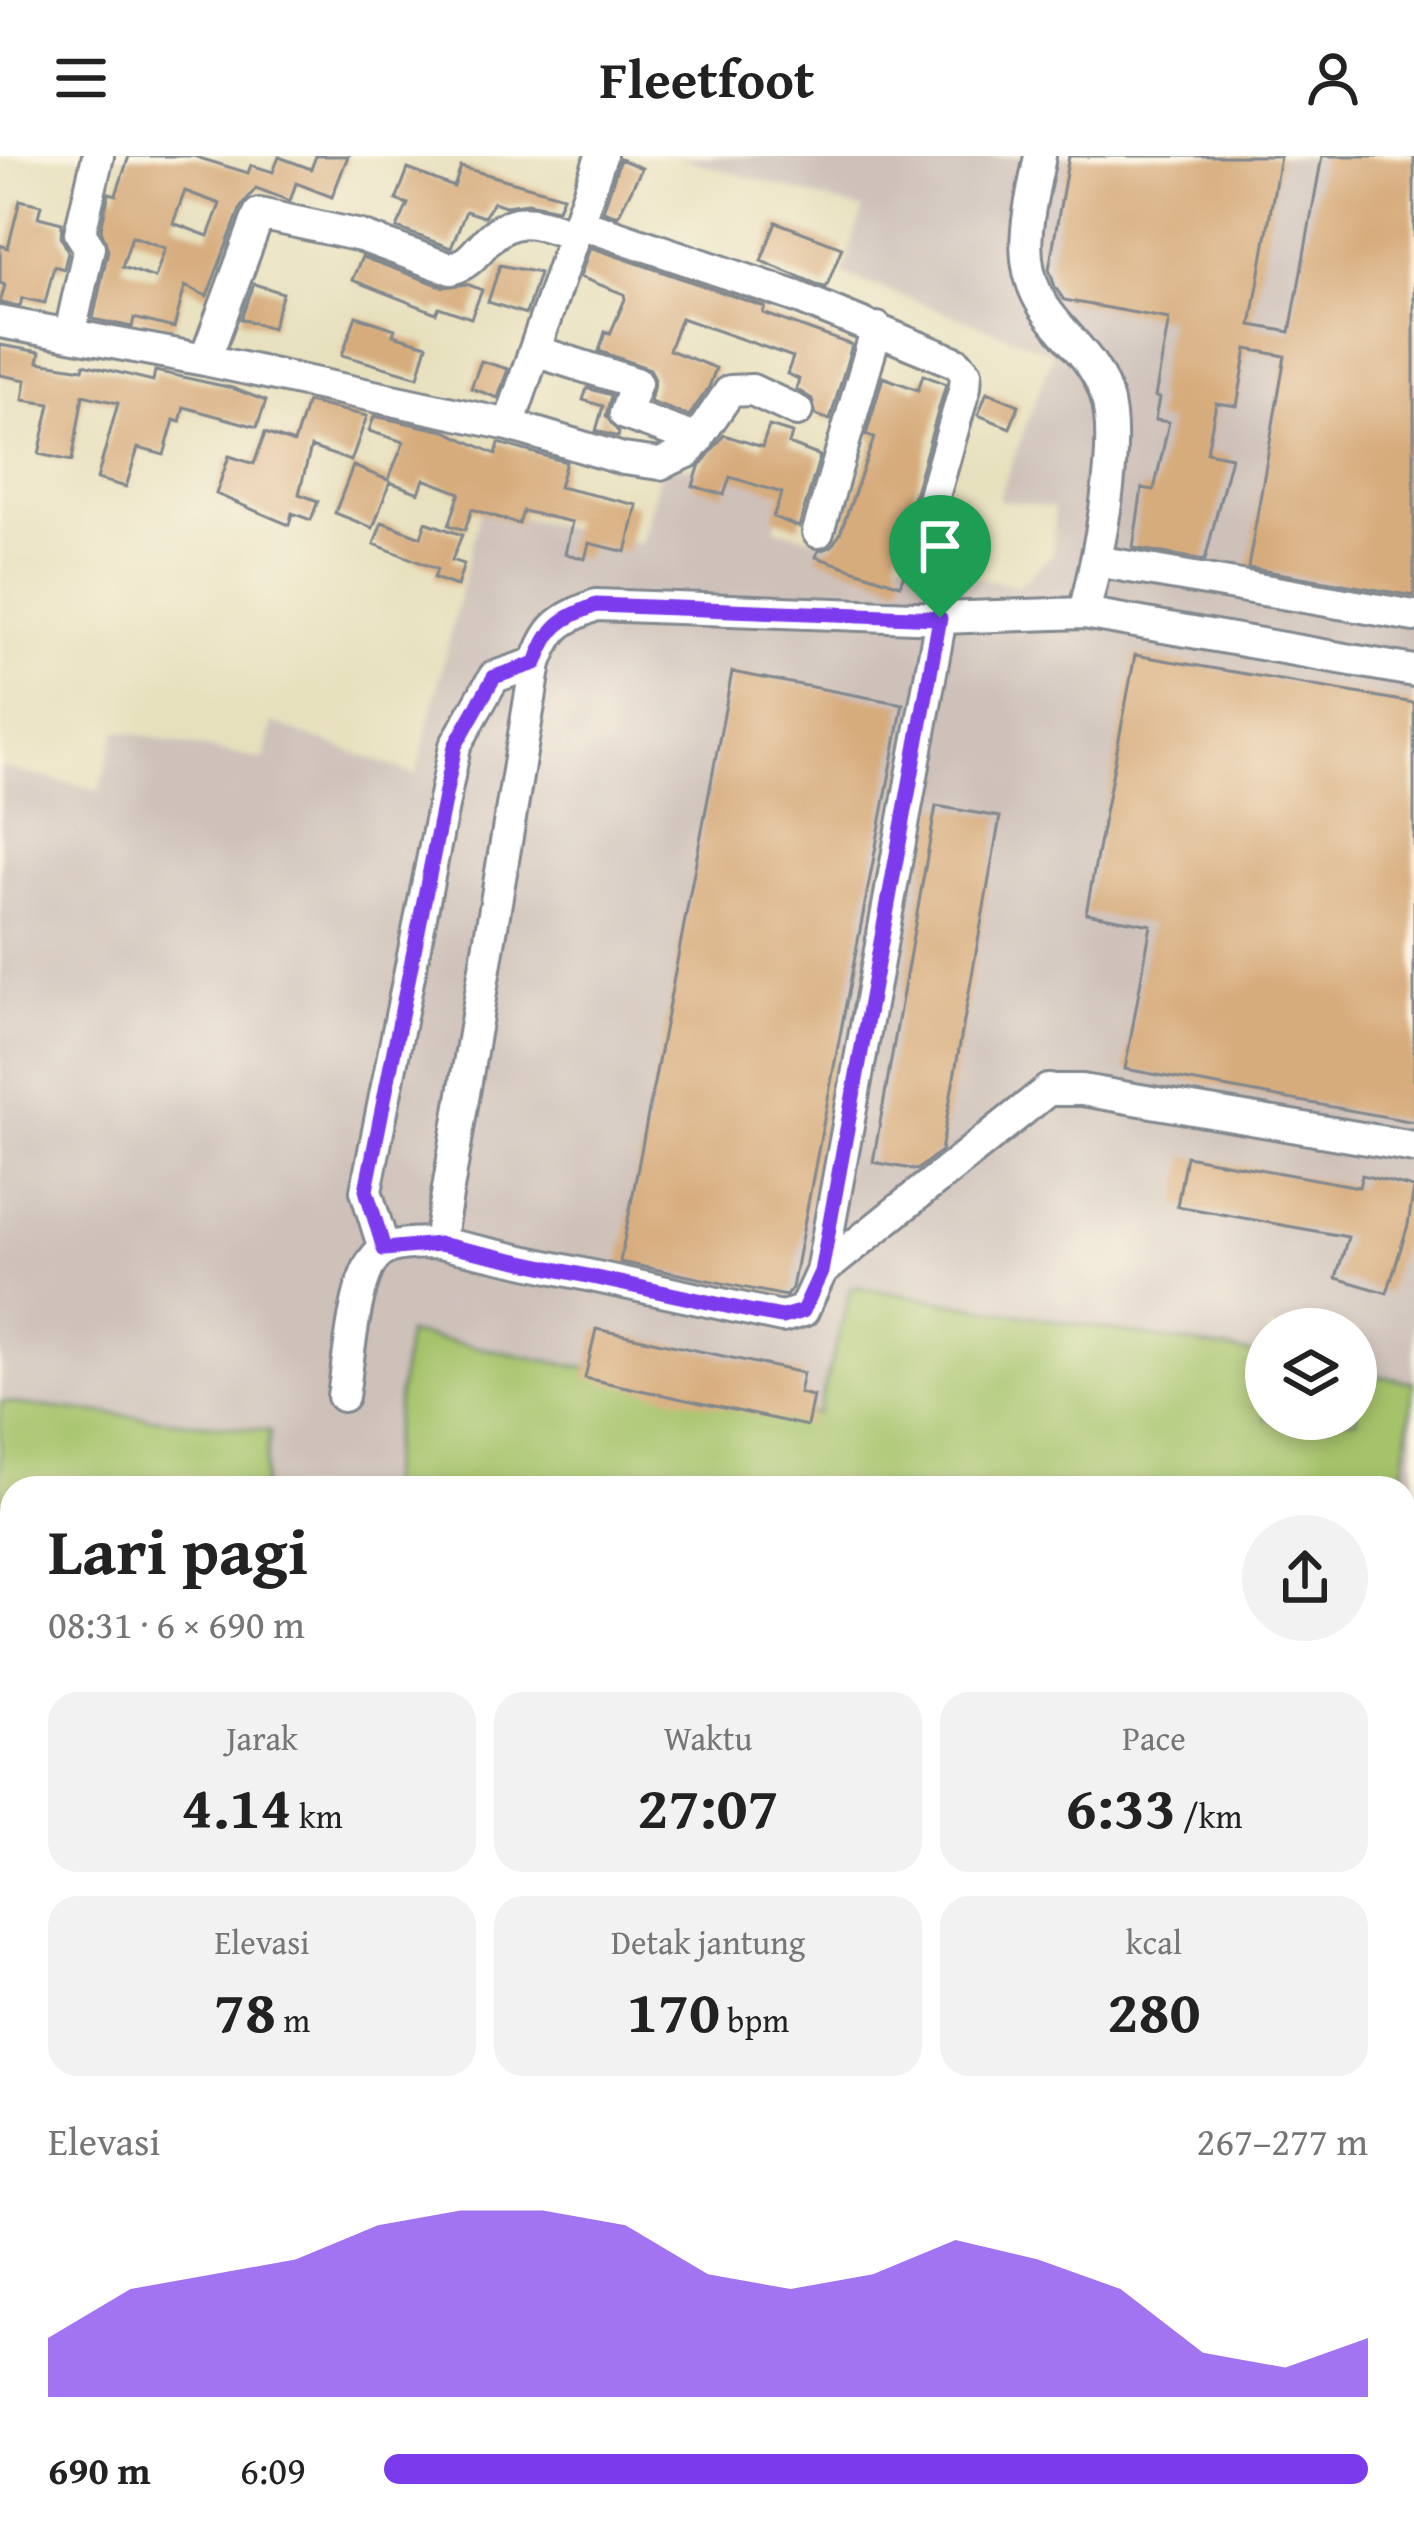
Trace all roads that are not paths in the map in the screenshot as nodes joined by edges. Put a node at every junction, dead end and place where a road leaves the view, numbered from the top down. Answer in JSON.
{"nodes":[{"id":1,"x":98,"y":156,"type":"edge"},
{"id":2,"x":601,"y":156,"type":"edge"},
{"id":3,"x":1040,"y":156,"type":"edge"},
{"id":4,"x":577,"y":229,"type":"junction"},
{"id":5,"x":0,"y":322,"type":"edge"},
{"id":6,"x":877,"y":328,"type":"junction"},
{"id":7,"x":70,"y":333,"type":"junction"},
{"id":8,"x":535,"y":351,"type":"junction"},
{"id":9,"x":205,"y":359,"type":"junction"},
{"id":10,"x":797,"y":411,"type":"dead end"},
{"id":11,"x":509,"y":425,"type":"junction"},
{"id":12,"x":698,"y":440,"type":"junction"},
{"id":13,"x":818,"y":532,"type":"dead end"},
{"id":14,"x":916,"y":559,"type":"dead end"},
{"id":15,"x":1096,"y":561,"type":"junction"},
{"id":16,"x":1084,"y":614,"type":"junction"},
{"id":17,"x":1414,"y":616,"type":"edge"},
{"id":18,"x":940,"y":618,"type":"junction"},
{"id":19,"x":536,"y":663,"type":"junction"},
{"id":20,"x":1414,"y":671,"type":"edge"},
{"id":21,"x":1414,"y":1147,"type":"edge"},
{"id":22,"x":439,"y":1244,"type":"junction"},
{"id":23,"x":384,"y":1249,"type":"junction"},
{"id":24,"x":821,"y":1272,"type":"junction"},
{"id":25,"x":343,"y":1396,"type":"dead end"}],
"edges":[{"from":1,"to":7,"type":"street"},
{"from":2,"to":4,"type":"street"},
{"from":3,"to":15,"type":"street"},
{"from":4,"to":6,"type":"street"},
{"from":4,"to":8,"type":"street"},
{"from":4,"to":9,"type":"street"},
{"from":5,"to":7,"type":"street"},
{"from":6,"to":13,"type":"street"},
{"from":6,"to":14,"type":"street"},
{"from":7,"to":9,"type":"street"},
{"from":8,"to":11,"type":"street"},
{"from":8,"to":12,"type":"street"},
{"from":9,"to":11,"type":"street"},
{"from":10,"to":12,"type":"street"},
{"from":11,"to":12,"type":"street"},
{"from":15,"to":16,"type":"street"},
{"from":15,"to":17,"type":"street"},
{"from":16,"to":18,"type":"street"},
{"from":16,"to":20,"type":"street"},
{"from":18,"to":19,"type":"street"},
{"from":18,"to":24,"type":"street"},
{"from":19,"to":22,"type":"street"},
{"from":19,"to":23,"type":"street"},
{"from":21,"to":24,"type":"street"},
{"from":22,"to":23,"type":"street"},
{"from":22,"to":24,"type":"street"},
{"from":23,"to":25,"type":"street"}]}
